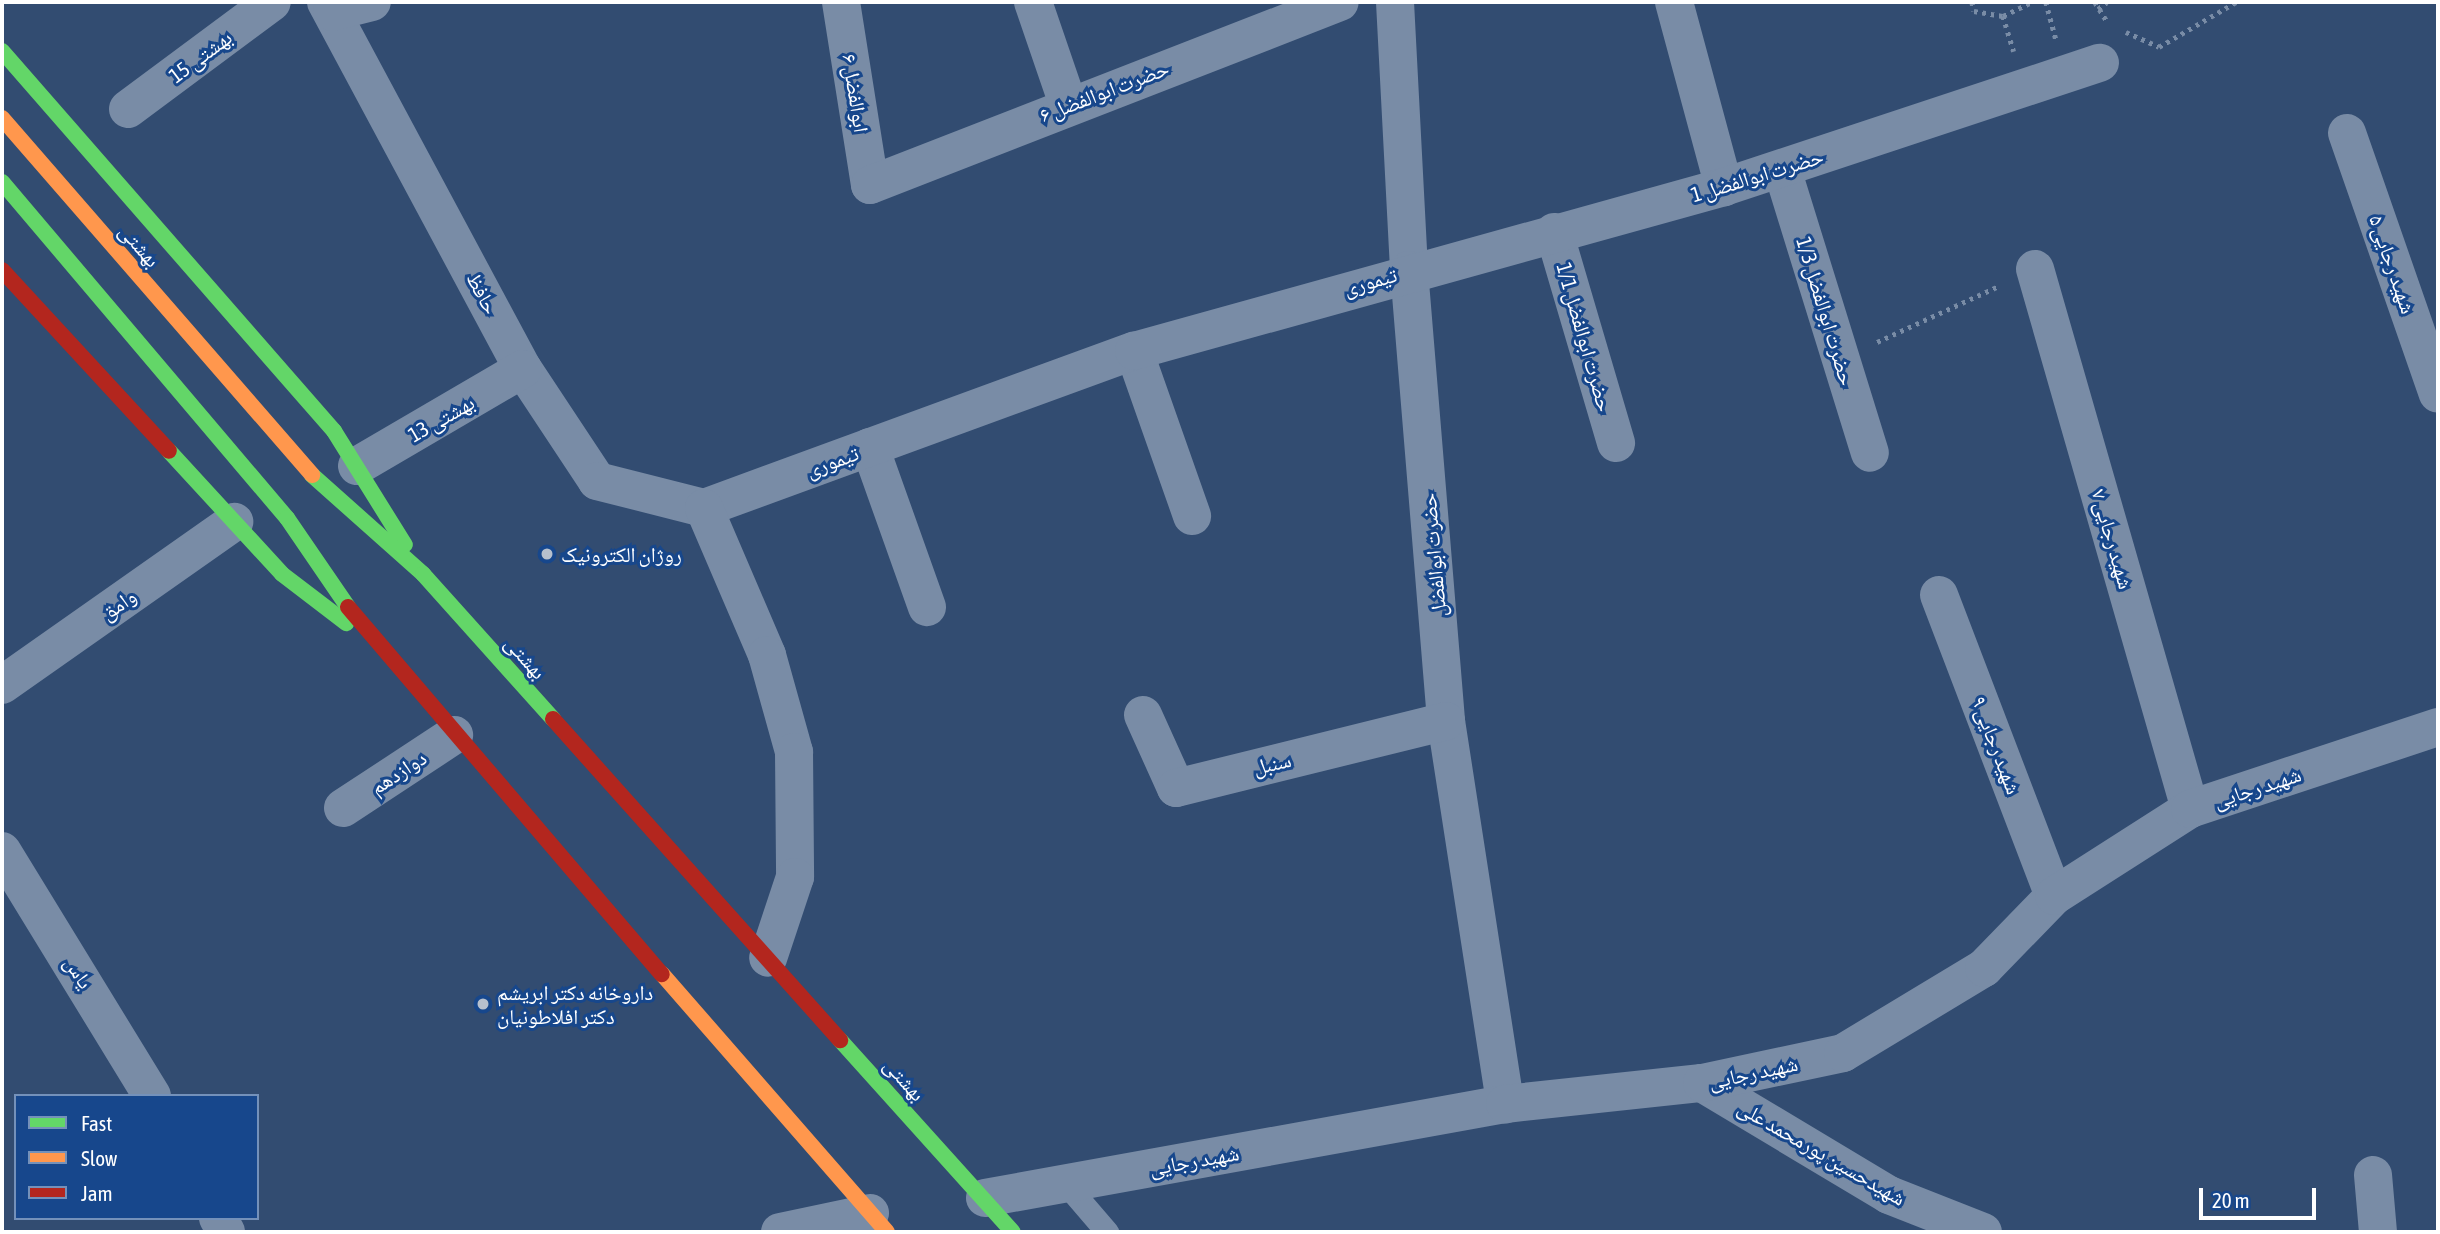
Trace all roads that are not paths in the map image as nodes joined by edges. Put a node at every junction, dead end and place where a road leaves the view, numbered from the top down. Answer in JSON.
{"nodes":[{"id":1,"x":272,"y":2,"type":"edge"},
{"id":2,"x":372,"y":2,"type":"edge"},
{"id":3,"x":841,"y":2,"type":"edge"},
{"id":4,"x":1033,"y":2,"type":"edge"},
{"id":5,"x":1340,"y":2,"type":"edge"},
{"id":6,"x":1395,"y":2,"type":"edge"},
{"id":7,"x":1674,"y":2,"type":"edge"},
{"id":8,"x":329,"y":7,"type":"edge"},
{"id":9,"x":2,"y":51,"type":"edge"},
{"id":10,"x":2100,"y":63,"type":"dead end"},
{"id":11,"x":1068,"y":104,"type":"junction"},
{"id":12,"x":128,"y":109,"type":"dead end"},
{"id":13,"x":2,"y":118,"type":"edge"},
{"id":14,"x":2347,"y":133,"type":"dead end"},
{"id":15,"x":1782,"y":169,"type":"junction"},
{"id":16,"x":2,"y":182,"type":"edge"},
{"id":17,"x":870,"y":185,"type":"joint"},
{"id":18,"x":1724,"y":187,"type":"junction"},
{"id":19,"x":1554,"y":232,"type":"junction"},
{"id":20,"x":2035,"y":269,"type":"road end"},
{"id":21,"x":2,"y":270,"type":"edge"},
{"id":22,"x":1409,"y":270,"type":"junction"},
{"id":23,"x":1134,"y":351,"type":"junction"},
{"id":24,"x":523,"y":369,"type":"junction"},
{"id":25,"x":2438,"y":394,"type":"edge"},
{"id":26,"x":1616,"y":443,"type":"dead end"},
{"id":27,"x":870,"y":447,"type":"junction"},
{"id":28,"x":1870,"y":453,"type":"dead end"},
{"id":29,"x":357,"y":466,"type":"junction"},
{"id":30,"x":704,"y":508,"type":"junction"},
{"id":31,"x":1192,"y":516,"type":"dead end"},
{"id":32,"x":234,"y":522,"type":"junction"},
{"id":33,"x":423,"y":574,"type":"junction"},
{"id":34,"x":1939,"y":595,"type":"dead end"},
{"id":35,"x":927,"y":607,"type":"dead end"},
{"id":36,"x":373,"y":643,"type":"junction"},
{"id":37,"x":3,"y":681,"type":"edge"},
{"id":38,"x":1143,"y":715,"type":"dead end"},
{"id":39,"x":1446,"y":721,"type":"junction"},
{"id":40,"x":2438,"y":727,"type":"edge"},
{"id":41,"x":454,"y":735,"type":"junction"},
{"id":42,"x":343,"y":808,"type":"dead end"},
{"id":43,"x":2190,"y":809,"type":"junction"},
{"id":44,"x":2,"y":851,"type":"edge"},
{"id":45,"x":2054,"y":896,"type":"junction"},
{"id":46,"x":768,"y":958,"type":"junction"},
{"id":47,"x":1702,"y":1083,"type":"junction"},
{"id":48,"x":151,"y":1094,"type":"edge"},
{"id":49,"x":1505,"y":1104,"type":"junction"},
{"id":50,"x":2373,"y":1175,"type":"dead end"},
{"id":51,"x":1065,"y":1183,"type":"junction"},
{"id":52,"x":985,"y":1198,"type":"junction"},
{"id":53,"x":878,"y":1223,"type":"edge"},
{"id":54,"x":780,"y":1232,"type":"edge"},
{"id":55,"x":1013,"y":1232,"type":"edge"},
{"id":56,"x":1107,"y":1232,"type":"edge"},
{"id":57,"x":1983,"y":1232,"type":"edge"},
{"id":58,"x":2378,"y":1232,"type":"edge"}],
"edges":[{"from":1,"to":12,"type":"street","name":"بهشتی 15"},
{"from":2,"to":8,"type":"street"},
{"from":3,"to":17,"type":"street","name":"ابوالفضل ۶"},
{"from":4,"to":11,"type":"street"},
{"from":5,"to":11,"type":"street","name":"حضرت ابوالفضل ۶"},
{"from":6,"to":22,"type":"street","name":"حضرت ابوالفضل"},
{"from":7,"to":18,"type":"street"},
{"from":8,"to":24,"type":"street","name":"حافظ"},
{"from":9,"to":29,"type":"main road"},
{"from":10,"to":15,"type":"street","name":"حضرت ابوالفضل 1"},
{"from":11,"to":17,"type":"street","name":"حضرت ابوالفضل ۶"},
{"from":13,"to":33,"type":"main road","name":"بهشتی"},
{"from":14,"to":25,"type":"street","name":"شهید رجایی ۵"},
{"from":15,"to":18,"type":"street","name":"حضرت ابوالفضل 1"},
{"from":15,"to":28,"type":"street","name":"حضرت ابوالفضل 1/3"},
{"from":16,"to":36,"type":"main road"},
{"from":18,"to":19,"type":"street","name":"حضرت ابوالفضل 1"},
{"from":19,"to":22,"type":"street","name":"حضرت ابوالفضل 1"},
{"from":19,"to":26,"type":"street","name":"حضرت ابوالفضل 1/1"},
{"from":20,"to":43,"type":"street","name":"شهید رجایی ۷"},
{"from":21,"to":32,"type":"main road"},
{"from":22,"to":23,"type":"street","name":"تیموری"},
{"from":22,"to":39,"type":"street","name":"حضرت ابوالفضل"},
{"from":23,"to":27,"type":"street","name":"تیموری"},
{"from":23,"to":31,"type":"street"},
{"from":24,"to":29,"type":"street","name":"بهشتی 13"},
{"from":24,"to":30,"type":"street","name":"حافظ"},
{"from":27,"to":30,"type":"street","name":"تیموری"},
{"from":27,"to":35,"type":"street"},
{"from":29,"to":33,"type":"main road"},
{"from":30,"to":46,"type":"street"},
{"from":32,"to":36,"type":"main road"},
{"from":32,"to":37,"type":"street","name":"وامق"},
{"from":33,"to":46,"type":"main road","name":"بهشتی"},
{"from":34,"to":45,"type":"street","name":"شهید رجایی ۹"},
{"from":36,"to":41,"type":"main road"},
{"from":38,"to":39,"type":"street","name":"سنبل"},
{"from":39,"to":49,"type":"street","name":"حضرت ابوالفضل"},
{"from":40,"to":43,"type":"street","name":"شهید رجایی"},
{"from":41,"to":42,"type":"street","name":"دوازدهم"},
{"from":41,"to":53,"type":"main road"},
{"from":43,"to":45,"type":"street","name":"شهید رجایی"},
{"from":44,"to":48,"type":"street","name":"یاس"},
{"from":45,"to":47,"type":"street","name":"شهید رجایی"},
{"from":46,"to":52,"type":"main road","name":"بهشتی"},
{"from":47,"to":49,"type":"street","name":"شهید رجایی"},
{"from":47,"to":57,"type":"street","name":"شهیدحسین پورمحمد علی"},
{"from":49,"to":51,"type":"street","name":"شهید رجایی"},
{"from":50,"to":58,"type":"street"},
{"from":51,"to":52,"type":"street","name":"شهید رجایی"},
{"from":51,"to":56,"type":"lane"},
{"from":52,"to":55,"type":"main road","name":"بهشتی"},
{"from":53,"to":54,"type":"street"}]}
